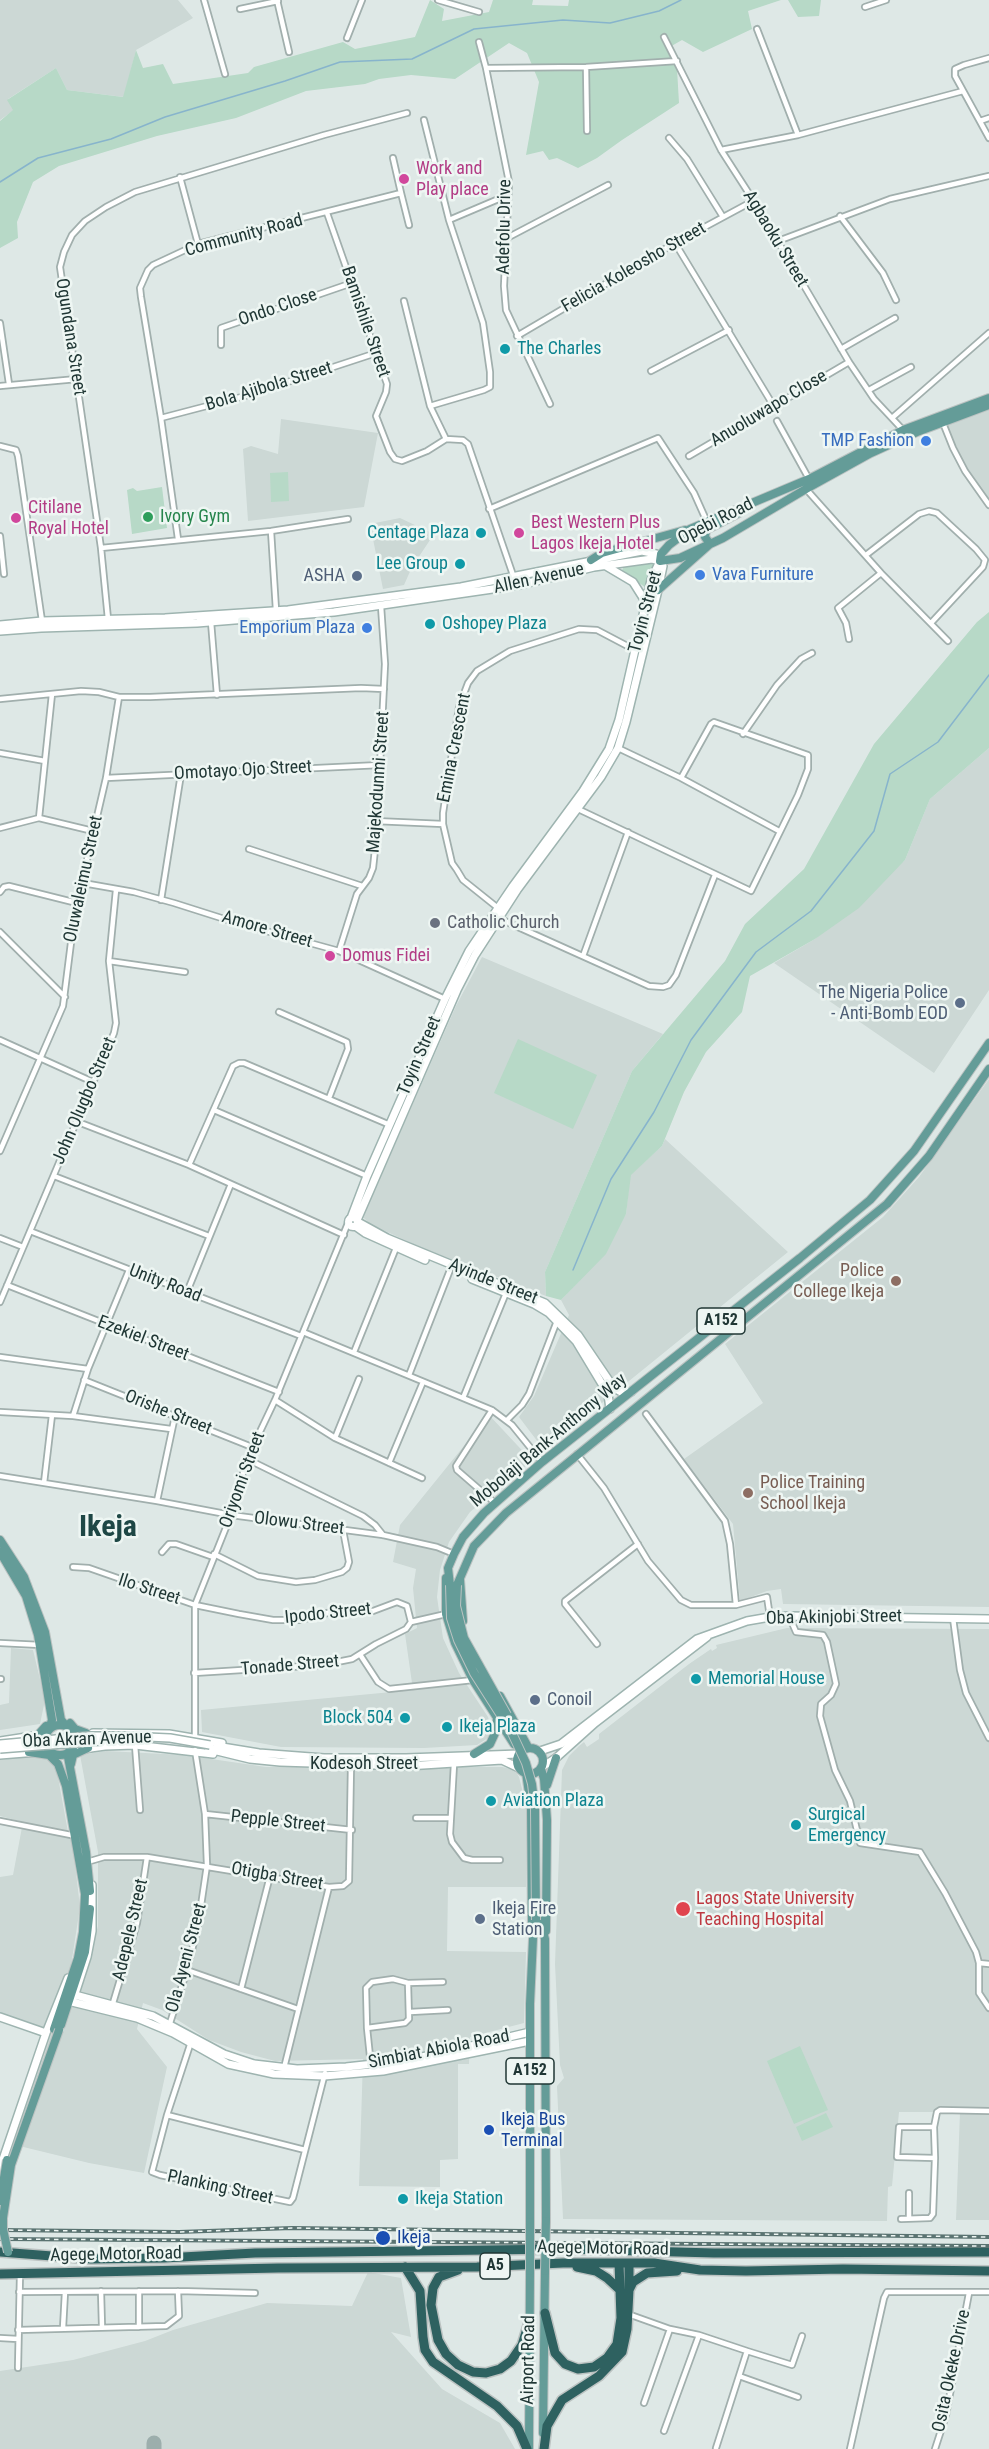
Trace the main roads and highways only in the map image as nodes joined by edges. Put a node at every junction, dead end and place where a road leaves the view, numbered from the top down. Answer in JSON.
{"nodes":[{"id":1,"x":989,"y":398,"type":"edge"},
{"id":2,"x":989,"y":405,"type":"edge"},
{"id":3,"x":741,"y":509,"type":"junction"},
{"id":4,"x":690,"y":529,"type":"junction"},
{"id":5,"x":710,"y":544,"type":"junction"},
{"id":6,"x":591,"y":560,"type":"road end"},
{"id":7,"x":657,"y":590,"type":"road end"},
{"id":8,"x":989,"y":1043,"type":"edge"},
{"id":9,"x":989,"y":1069,"type":"edge"},
{"id":10,"x":646,"y":1381,"type":"junction"},
{"id":11,"x":654,"y":1393,"type":"junction"},
{"id":12,"x":0,"y":1540,"type":"edge"},
{"id":13,"x":0,"y":1552,"type":"edge"},
{"id":14,"x":448,"y":1568,"type":"junction"},
{"id":15,"x":460,"y":1575,"type":"junction"},
{"id":16,"x":454,"y":1585,"type":"junction"},
{"id":17,"x":28,"y":1595,"type":"junction"},
{"id":18,"x":502,"y":1699,"type":"junction"},
{"id":19,"x":491,"y":1707,"type":"junction"},
{"id":20,"x":56,"y":1712,"type":"junction"},
{"id":21,"x":497,"y":1717,"type":"junction"},
{"id":22,"x":68,"y":1728,"type":"junction"},
{"id":23,"x":47,"y":1733,"type":"junction"},
{"id":24,"x":86,"y":1733,"type":"road end"},
{"id":25,"x":37,"y":1736,"type":"road end"},
{"id":26,"x":528,"y":1747,"type":"junction"},
{"id":27,"x":88,"y":1748,"type":"road end"},
{"id":28,"x":50,"y":1751,"type":"junction"},
{"id":29,"x":69,"y":1751,"type":"junction"},
{"id":30,"x":29,"y":1752,"type":"road end"},
{"id":31,"x":519,"y":1753,"type":"junction"},
{"id":32,"x":474,"y":1755,"type":"road end"},
{"id":33,"x":556,"y":1758,"type":"road end"},
{"id":34,"x":541,"y":1768,"type":"junction"},
{"id":35,"x":522,"y":1771,"type":"junction"},
{"id":36,"x":72,"y":1776,"type":"junction"},
{"id":37,"x":63,"y":1778,"type":"junction"},
{"id":38,"x":546,"y":1792,"type":"junction"},
{"id":39,"x":548,"y":1820,"type":"junction"},
{"id":40,"x":531,"y":1821,"type":"junction"},
{"id":41,"x":84,"y":1863,"type":"junction"},
{"id":42,"x":87,"y":1912,"type":"junction"},
{"id":43,"x":538,"y":1920,"type":"junction"},
{"id":44,"x":533,"y":1938,"type":"junction"},
{"id":45,"x":545,"y":1939,"type":"junction"},
{"id":46,"x":57,"y":2029,"type":"junction"},
{"id":47,"x":0,"y":2201,"type":"edge"},
{"id":48,"x":4,"y":2252,"type":"edge"},
{"id":49,"x":989,"y":2252,"type":"edge"},
{"id":50,"x":563,"y":2263,"type":"junction"},
{"id":51,"x":624,"y":2263,"type":"junction"},
{"id":52,"x":405,"y":2267,"type":"junction"},
{"id":53,"x":477,"y":2267,"type":"junction"},
{"id":54,"x":700,"y":2270,"type":"junction"},
{"id":55,"x":530,"y":2271,"type":"joint"},
{"id":56,"x":545,"y":2271,"type":"joint"},
{"id":57,"x":989,"y":2271,"type":"edge"},
{"id":58,"x":0,"y":2274,"type":"edge"},
{"id":59,"x":624,"y":2290,"type":"junction"},
{"id":60,"x":545,"y":2313,"type":"junction"},
{"id":61,"x":530,"y":2319,"type":"junction"},
{"id":62,"x":528,"y":2449,"type":"edge"},
{"id":63,"x":544,"y":2449,"type":"edge"}],
"edges":[{"from":1,"to":3,"type":"main road","name":"Opebi Road"},
{"from":2,"to":5,"type":"main road","name":"Opebi Road"},
{"from":3,"to":4,"type":"main road","name":"Opebi Road"},
{"from":3,"to":5,"type":"main road"},
{"from":4,"to":5,"type":"main road","name":"Opebi Road"},
{"from":4,"to":6,"type":"main road"},
{"from":5,"to":7,"type":"main road"},
{"from":8,"to":10,"type":"main road","name":"Mobolaji Bank-Anthony Way","number":"A152"},
{"from":9,"to":11,"type":"main road","name":"Mobolaji Bank-Anthony Way","number":"A152"},
{"from":10,"to":11,"type":"main road"},
{"from":10,"to":14,"type":"main road","name":"Mobolaji Bank-Anthony Way","number":"A152"},
{"from":11,"to":15,"type":"main road","name":"Mobolaji Bank-Anthony Way","number":"A152"},
{"from":12,"to":17,"type":"main road"},
{"from":13,"to":17,"type":"main road"},
{"from":14,"to":16,"type":"main road","name":"Mobolaji Bank-Anthony Way","number":"A152"},
{"from":14,"to":19,"type":"main road"},
{"from":15,"to":16,"type":"main road","name":"Mobolaji Bank-Anthony Way","number":"A152"},
{"from":15,"to":18,"type":"main road"},
{"from":16,"to":43,"type":"main road","name":"Mobolaji Bank-Anthony Way","number":"A152","bridge":true},
{"from":17,"to":20,"type":"main road"},
{"from":17,"to":20,"type":"main road"},
{"from":18,"to":19,"type":"main road"},
{"from":18,"to":26,"type":"main road"},
{"from":19,"to":21,"type":"main road"},
{"from":20,"to":22,"type":"main road"},
{"from":20,"to":23,"type":"main road"},
{"from":20,"to":24,"type":"main road"},
{"from":20,"to":25,"type":"main road"},
{"from":21,"to":31,"type":"main road"},
{"from":21,"to":32,"type":"main road"},
{"from":22,"to":23,"type":"main road"},
{"from":22,"to":29,"type":"main road"},
{"from":23,"to":28,"type":"main road"},
{"from":26,"to":31,"type":"main road"},
{"from":26,"to":34,"type":"main road"},
{"from":27,"to":36,"type":"main road"},
{"from":28,"to":29,"type":"main road"},
{"from":28,"to":37,"type":"main road"},
{"from":29,"to":36,"type":"main road"},
{"from":30,"to":37,"type":"main road"},
{"from":31,"to":35,"type":"main road"},
{"from":33,"to":38,"type":"main road"},
{"from":34,"to":35,"type":"main road"},
{"from":34,"to":38,"type":"main road"},
{"from":35,"to":40,"type":"main road"},
{"from":36,"to":41,"type":"main road"},
{"from":37,"to":41,"type":"main road"},
{"from":38,"to":39,"type":"main road"},
{"from":39,"to":40,"type":"main road"},
{"from":39,"to":45,"type":"main road"},
{"from":40,"to":44,"type":"main road"},
{"from":41,"to":42,"type":"main road"},
{"from":41,"to":42,"type":"main road"},
{"from":42,"to":46,"type":"main road"},
{"from":43,"to":44,"type":"main road","name":"Mobolaji Bank-Anthony Way","number":"A152"},
{"from":43,"to":45,"type":"main road","name":"Mobolaji Bank-Anthony Way","number":"A152"},
{"from":44,"to":55,"type":"main road","name":"Mobolaji Bank-Anthony Way","number":"A152","bridge":true},
{"from":45,"to":56,"type":"main road","name":"Mobolaji Bank-Anthony Way","number":"A152","bridge":true},
{"from":46,"to":47,"type":"main road","bridge":true},
{"from":46,"to":48,"type":"main road","bridge":true},
{"from":48,"to":49,"type":"highway","name":"Agege Motor Road","number":"A5"},
{"from":50,"to":51,"type":"highway","name":"Agege Motor Road","number":"A5"},
{"from":50,"to":53,"type":"highway","name":"Agege Motor Road","number":"A5"},
{"from":50,"to":59,"type":"highway"},
{"from":51,"to":54,"type":"highway","name":"Agege Motor Road","number":"A5"},
{"from":51,"to":59,"type":"highway"},
{"from":52,"to":53,"type":"highway","name":"Agege Motor Road","number":"A5"},
{"from":52,"to":58,"type":"highway","name":"Agege Motor Road","number":"A5"},
{"from":52,"to":62,"type":"highway"},
{"from":53,"to":61,"type":"highway"},
{"from":54,"to":57,"type":"highway","name":"Agege Motor Road","number":"A5"},
{"from":54,"to":59,"type":"highway"},
{"from":55,"to":61,"type":"main road","name":"Airport Road","number":"A152"},
{"from":56,"to":60,"type":"main road","name":"Airport Road","number":"A152"},
{"from":59,"to":60,"type":"highway"},
{"from":59,"to":63,"type":"highway"},
{"from":60,"to":63,"type":"main road","name":"Airport Road","number":"A152"},
{"from":61,"to":62,"type":"main road","name":"Airport Road","number":"A152"}]}
